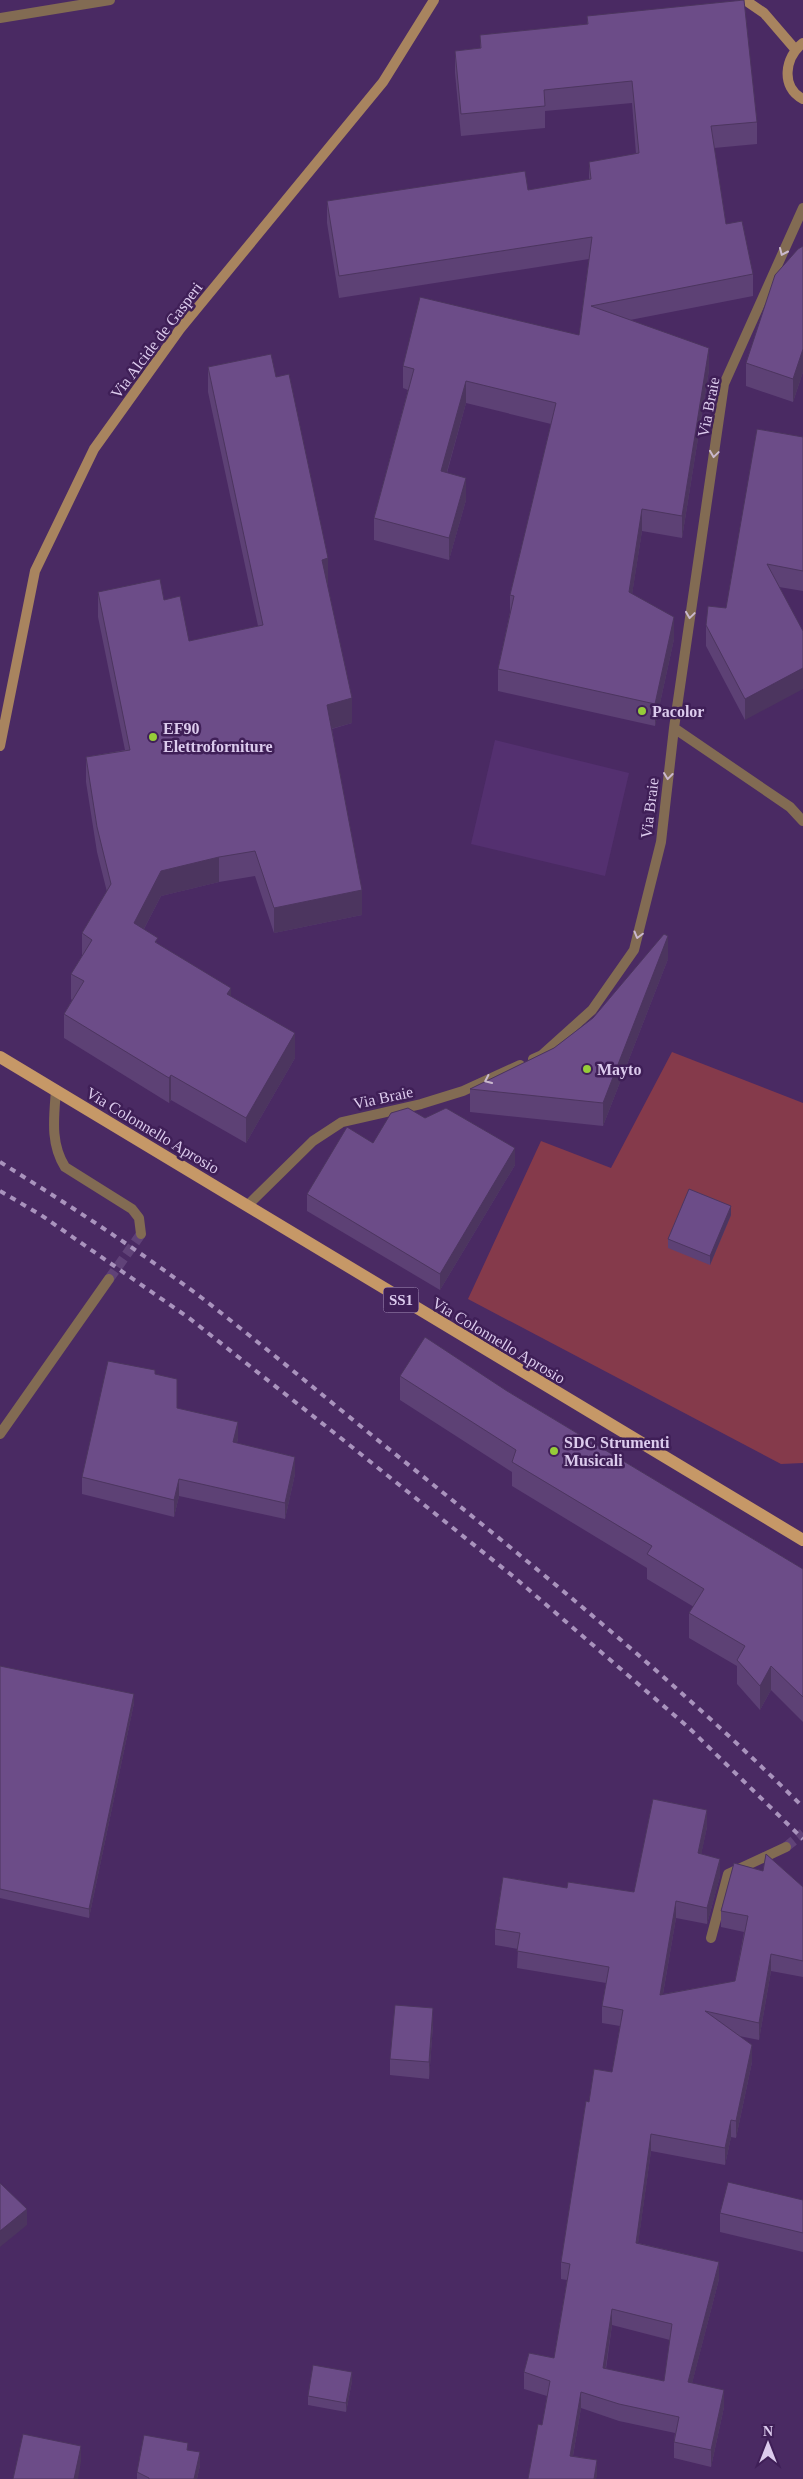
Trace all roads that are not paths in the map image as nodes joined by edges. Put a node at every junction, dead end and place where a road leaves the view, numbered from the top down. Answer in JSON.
{"nodes":[{"id":1,"x":110,"y":0,"type":"edge"},
{"id":2,"x":434,"y":0,"type":"edge"},
{"id":3,"x":745,"y":0,"type":"edge"},
{"id":4,"x":0,"y":18,"type":"edge"},
{"id":5,"x":799,"y":46,"type":"edge"},
{"id":6,"x":803,"y":99,"type":"edge"},
{"id":7,"x":803,"y":208,"type":"edge"},
{"id":8,"x":674,"y":728,"type":"junction"},
{"id":9,"x":0,"y":746,"type":"edge"},
{"id":10,"x":803,"y":821,"type":"edge"},
{"id":11,"x":0,"y":1057,"type":"edge"},
{"id":12,"x":56,"y":1090,"type":"junction"},
{"id":13,"x":247,"y":1206,"type":"junction"},
{"id":14,"x":141,"y":1234,"type":"dead end"},
{"id":15,"x":109,"y":1279,"type":"tunnel mouth"},
{"id":16,"x":0,"y":1434,"type":"edge"},
{"id":17,"x":803,"y":1540,"type":"edge"},
{"id":18,"x":786,"y":1847,"type":"tunnel mouth"},
{"id":19,"x":711,"y":1938,"type":"dead end"}],
"edges":[{"from":1,"to":4,"type":"street"},
{"from":2,"to":9,"type":"street","name":"Via Alcide de Gasperi"},
{"from":3,"to":5,"type":"street"},
{"from":5,"to":6,"type":"street"},
{"from":7,"to":8,"type":"street","name":"Via Braie","one_way":true},
{"from":8,"to":10,"type":"street"},
{"from":8,"to":13,"type":"street","name":"Via Braie","one_way":true},
{"from":11,"to":12,"type":"main road","name":"Via Colonnello Aprosio","number":"SS1"},
{"from":12,"to":13,"type":"main road","name":"Via Colonnello Aprosio","number":"SS1"},
{"from":12,"to":14,"type":"street"},
{"from":13,"to":17,"type":"main road","name":"Via Colonnello Aprosio","number":"SS1"},
{"from":15,"to":16,"type":"street"},
{"from":18,"to":19,"type":"street"}]}
